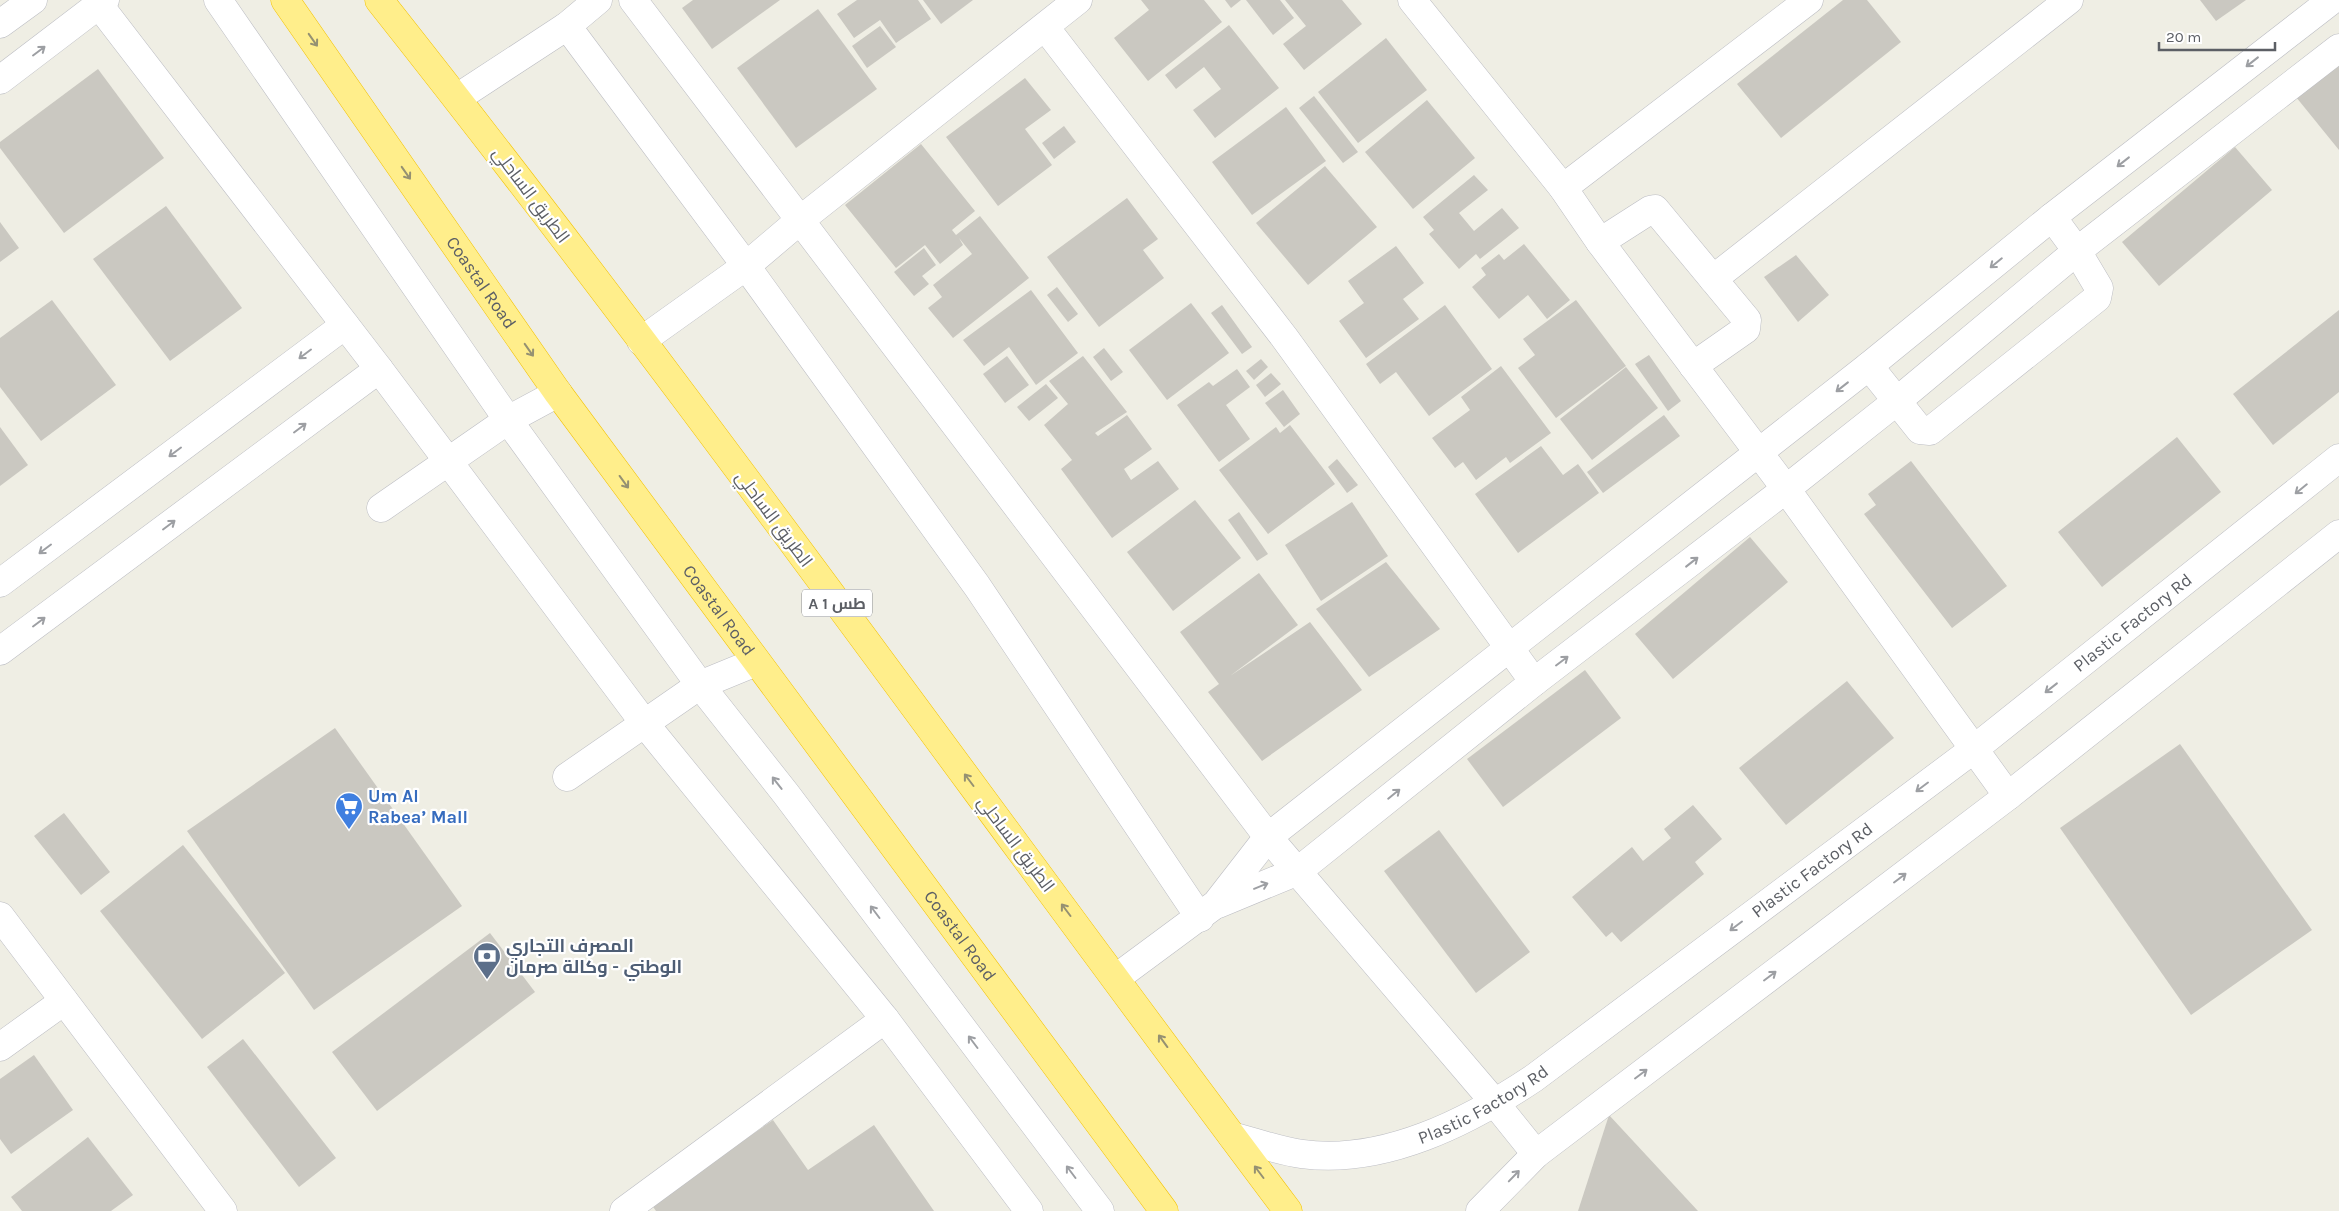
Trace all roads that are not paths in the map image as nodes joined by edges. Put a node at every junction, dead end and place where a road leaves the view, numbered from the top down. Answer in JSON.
{"nodes":[{"id":1,"x":33,"y":0,"type":"edge"},
{"id":2,"x":218,"y":0,"type":"edge"},
{"id":3,"x":285,"y":0,"type":"edge"},
{"id":4,"x":379,"y":0,"type":"edge"},
{"id":5,"x":598,"y":0,"type":"edge"},
{"id":6,"x":633,"y":0,"type":"edge"},
{"id":7,"x":1078,"y":0,"type":"edge"},
{"id":8,"x":1412,"y":0,"type":"edge"},
{"id":9,"x":1809,"y":0,"type":"edge"},
{"id":10,"x":2069,"y":0,"type":"edge"},
{"id":11,"x":2332,"y":0,"type":"edge"},
{"id":12,"x":102,"y":2,"type":"edge"},
{"id":13,"x":0,"y":24,"type":"edge"},
{"id":14,"x":567,"y":26,"type":"junction"},
{"id":15,"x":1045,"y":27,"type":"junction"},
{"id":16,"x":2339,"y":48,"type":"edge"},
{"id":17,"x":1,"y":76,"type":"edge"},
{"id":18,"x":457,"y":98,"type":"junction"},
{"id":19,"x":1563,"y":188,"type":"junction"},
{"id":20,"x":2052,"y":217,"type":"junction"},
{"id":21,"x":799,"y":221,"type":"junction"},
{"id":22,"x":1600,"y":242,"type":"junction"},
{"id":23,"x":2077,"y":251,"type":"junction"},
{"id":24,"x":746,"y":266,"type":"junction"},
{"id":25,"x":1712,"y":279,"type":"junction"},
{"id":26,"x":344,"y":325,"type":"junction"},
{"id":27,"x":641,"y":341,"type":"junction"},
{"id":28,"x":1693,"y":366,"type":"junction"},
{"id":29,"x":1869,"y":366,"type":"junction"},
{"id":30,"x":379,"y":369,"type":"junction"},
{"id":31,"x":558,"y":393,"type":"junction"},
{"id":32,"x":1897,"y":401,"type":"junction"},
{"id":33,"x":508,"y":420,"type":"junction"},
{"id":34,"x":1758,"y":453,"type":"junction"},
{"id":35,"x":2339,"y":458,"type":"edge"},
{"id":36,"x":448,"y":460,"type":"junction"},
{"id":37,"x":1786,"y":489,"type":"junction"},
{"id":38,"x":382,"y":508,"type":"dead end"},
{"id":39,"x":2339,"y":534,"type":"edge"},
{"id":40,"x":0,"y":582,"type":"edge"},
{"id":41,"x":1508,"y":647,"type":"junction"},
{"id":42,"x":0,"y":651,"type":"edge"},
{"id":43,"x":756,"y":662,"type":"junction"},
{"id":44,"x":1534,"y":682,"type":"junction"},
{"id":45,"x":700,"y":685,"type":"junction"},
{"id":46,"x":645,"y":724,"type":"junction"},
{"id":47,"x":1974,"y":749,"type":"junction"},
{"id":48,"x":567,"y":777,"type":"dead end"},
{"id":49,"x":2008,"y":796,"type":"junction"},
{"id":50,"x":1268,"y":837,"type":"junction"},
{"id":51,"x":1298,"y":871,"type":"junction"},
{"id":52,"x":1208,"y":911,"type":"junction"},
{"id":53,"x":0,"y":916,"type":"edge"},
{"id":54,"x":1116,"y":978,"type":"junction"},
{"id":55,"x":64,"y":1001,"type":"junction"},
{"id":56,"x":885,"y":1019,"type":"junction"},
{"id":57,"x":0,"y":1047,"type":"edge"},
{"id":58,"x":1495,"y":1103,"type":"junction"},
{"id":59,"x":1232,"y":1136,"type":"junction"},
{"id":60,"x":1536,"y":1154,"type":"junction"},
{"id":61,"x":223,"y":1211,"type":"edge"},
{"id":62,"x":624,"y":1211,"type":"edge"},
{"id":63,"x":1029,"y":1211,"type":"edge"},
{"id":64,"x":1100,"y":1211,"type":"edge"},
{"id":65,"x":1164,"y":1211,"type":"edge"},
{"id":66,"x":1288,"y":1211,"type":"edge"},
{"id":67,"x":1480,"y":1211,"type":"edge"}],
"edges":[{"from":1,"to":13,"type":"street"},
{"from":2,"to":33,"type":"street"},
{"from":3,"to":31,"type":"highway","name":"Coastal Road","one_way":true},
{"from":4,"to":18,"type":"highway","name":"الطريق الساحلي","number":"A 1 طس"},
{"from":5,"to":14,"type":"street"},
{"from":6,"to":21,"type":"street"},
{"from":7,"to":15,"type":"street"},
{"from":8,"to":19,"type":"street"},
{"from":9,"to":19,"type":"street"},
{"from":10,"to":25,"type":"street"},
{"from":11,"to":20,"type":"street","one_way":true},
{"from":17,"to":12,"type":"street","one_way":true},
{"from":12,"to":26,"type":"street"},
{"from":14,"to":18,"type":"street"},
{"from":14,"to":24,"type":"street"},
{"from":15,"to":21,"type":"street"},
{"from":15,"to":41,"type":"street"},
{"from":16,"to":23,"type":"street"},
{"from":18,"to":27,"type":"highway","name":"الطريق الساحلي","number":"A 1 طس"},
{"from":19,"to":22,"type":"street"},
{"from":20,"to":23,"type":"street"},
{"from":20,"to":29,"type":"street","one_way":true},
{"from":21,"to":24,"type":"street"},
{"from":21,"to":50,"type":"street"},
{"from":22,"to":25,"type":"street"},
{"from":22,"to":28,"type":"street"},
{"from":23,"to":32,"type":"street"},
{"from":23,"to":32,"type":"street"},
{"from":24,"to":27,"type":"street"},
{"from":24,"to":52,"type":"street"},
{"from":25,"to":28,"type":"street"},
{"from":26,"to":30,"type":"street"},
{"from":26,"to":40,"type":"street","one_way":true},
{"from":54,"to":27,"type":"highway","name":"الطريق الساحلي","number":"A 1 طس","one_way":true},
{"from":28,"to":34,"type":"street"},
{"from":29,"to":32,"type":"street"},
{"from":29,"to":34,"type":"street","one_way":true},
{"from":30,"to":36,"type":"street"},
{"from":42,"to":30,"type":"street","one_way":true},
{"from":31,"to":33,"type":"street"},
{"from":31,"to":43,"type":"highway","name":"Coastal Road","one_way":true},
{"from":32,"to":37,"type":"street"},
{"from":33,"to":36,"type":"street"},
{"from":33,"to":45,"type":"street"},
{"from":34,"to":37,"type":"street"},
{"from":34,"to":41,"type":"street"},
{"from":35,"to":47,"type":"street","name":"Plastic Factory Rd","one_way":true},
{"from":36,"to":38,"type":"street"},
{"from":36,"to":46,"type":"street"},
{"from":44,"to":37,"type":"street","one_way":true},
{"from":37,"to":47,"type":"street"},
{"from":39,"to":49,"type":"street"},
{"from":41,"to":44,"type":"street"},
{"from":41,"to":50,"type":"street"},
{"from":43,"to":45,"type":"street"},
{"from":43,"to":65,"type":"highway","name":"Coastal Road"},
{"from":51,"to":44,"type":"street","one_way":true},
{"from":45,"to":46,"type":"street"},
{"from":64,"to":45,"type":"street","one_way":true},
{"from":46,"to":48,"type":"street"},
{"from":46,"to":56,"type":"street"},
{"from":47,"to":49,"type":"street"},
{"from":47,"to":58,"type":"street","name":"Plastic Factory Rd","one_way":true},
{"from":60,"to":49,"type":"street","one_way":true},
{"from":50,"to":51,"type":"street"},
{"from":50,"to":52,"type":"street"},
{"from":52,"to":51,"type":"street","one_way":true},
{"from":51,"to":58,"type":"street"},
{"from":52,"to":54,"type":"street"},
{"from":53,"to":55,"type":"street"},
{"from":59,"to":54,"type":"highway","name":"الطريق الساحلي","number":"A 1 طس","one_way":true},
{"from":55,"to":57,"type":"street"},
{"from":55,"to":61,"type":"street"},
{"from":56,"to":62,"type":"street"},
{"from":56,"to":63,"type":"street"},
{"from":58,"to":59,"type":"street","name":"Plastic Factory Rd"},
{"from":58,"to":60,"type":"street"},
{"from":66,"to":59,"type":"highway","name":"الطريق الساحلي","number":"A 1 طس","one_way":true},
{"from":67,"to":60,"type":"street","one_way":true}]}
